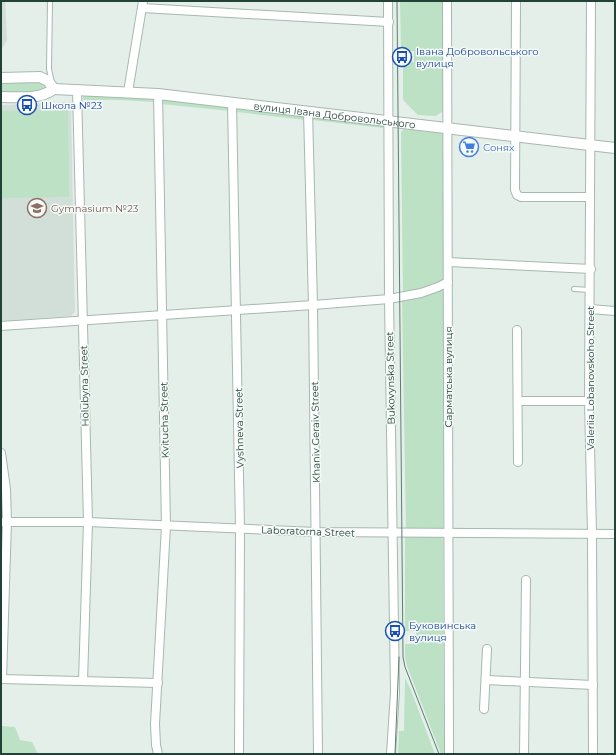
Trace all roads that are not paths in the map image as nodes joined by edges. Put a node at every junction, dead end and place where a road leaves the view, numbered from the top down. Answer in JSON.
{"nodes":[{"id":1,"x":50,"y":1,"type":"edge"},
{"id":2,"x":388,"y":1,"type":"edge"},
{"id":3,"x":447,"y":1,"type":"edge"},
{"id":4,"x":516,"y":1,"type":"edge"},
{"id":5,"x":591,"y":1,"type":"edge"},
{"id":6,"x":142,"y":4,"type":"edge"},
{"id":7,"x":389,"y":22,"type":"junction"},
{"id":8,"x":1,"y":78,"type":"edge"},
{"id":9,"x":54,"y":89,"type":"junction"},
{"id":10,"x":77,"y":90,"type":"junction"},
{"id":11,"x":128,"y":92,"type":"junction"},
{"id":12,"x":158,"y":94,"type":"junction"},
{"id":13,"x":1,"y":97,"type":"edge"},
{"id":14,"x":232,"y":102,"type":"junction"},
{"id":15,"x":308,"y":111,"type":"junction"},
{"id":16,"x":390,"y":121,"type":"junction"},
{"id":17,"x":447,"y":128,"type":"junction"},
{"id":18,"x":515,"y":135,"type":"junction"},
{"id":19,"x":590,"y":144,"type":"junction"},
{"id":20,"x":615,"y":148,"type":"edge"},
{"id":21,"x":590,"y":197,"type":"junction"},
{"id":22,"x":448,"y":262,"type":"junction"},
{"id":23,"x":591,"y":269,"type":"junction"},
{"id":24,"x":448,"y":282,"type":"junction"},
{"id":25,"x":574,"y":289,"type":"dead end"},
{"id":26,"x":590,"y":290,"type":"junction"},
{"id":27,"x":389,"y":299,"type":"junction"},
{"id":28,"x":313,"y":305,"type":"junction"},
{"id":29,"x":590,"y":309,"type":"junction"},
{"id":30,"x":237,"y":310,"type":"junction"},
{"id":31,"x":615,"y":311,"type":"edge"},
{"id":32,"x":162,"y":315,"type":"junction"},
{"id":33,"x":83,"y":320,"type":"junction"},
{"id":34,"x":1,"y":326,"type":"edge"},
{"id":35,"x":517,"y":330,"type":"dead end"},
{"id":36,"x":518,"y":401,"type":"junction"},
{"id":37,"x":589,"y":401,"type":"junction"},
{"id":38,"x":1,"y":453,"type":"edge"},
{"id":39,"x":518,"y":462,"type":"dead end"},
{"id":40,"x":4,"y":522,"type":"edge"},
{"id":41,"x":88,"y":522,"type":"junction"},
{"id":42,"x":166,"y":526,"type":"junction"},
{"id":43,"x":240,"y":529,"type":"junction"},
{"id":44,"x":316,"y":532,"type":"junction"},
{"id":45,"x":393,"y":532,"type":"junction"},
{"id":46,"x":448,"y":532,"type":"junction"},
{"id":47,"x":592,"y":534,"type":"junction"},
{"id":48,"x":615,"y":534,"type":"edge"},
{"id":49,"x":526,"y":580,"type":"dead end"},
{"id":50,"x":487,"y":649,"type":"dead end"},
{"id":51,"x":1,"y":680,"type":"edge"},
{"id":52,"x":486,"y":680,"type":"junction"},
{"id":53,"x":83,"y":681,"type":"junction"},
{"id":54,"x":525,"y":682,"type":"junction"},
{"id":55,"x":158,"y":683,"type":"junction"},
{"id":56,"x":593,"y":685,"type":"junction"},
{"id":57,"x":484,"y":709,"type":"dead end"},
{"id":58,"x":158,"y":754,"type":"edge"},
{"id":59,"x":238,"y":754,"type":"edge"},
{"id":60,"x":318,"y":754,"type":"edge"},
{"id":61,"x":391,"y":754,"type":"edge"},
{"id":62,"x":449,"y":754,"type":"edge"},
{"id":63,"x":524,"y":754,"type":"edge"},
{"id":64,"x":593,"y":754,"type":"edge"}],
"edges":[{"from":1,"to":9,"type":"lane"},
{"from":2,"to":7,"type":"street","name":"Bukovynska Street"},
{"from":3,"to":17,"type":"street","name":"Сарматська вулиця"},
{"from":4,"to":18,"type":"street"},
{"from":5,"to":19,"type":"street","name":"Valeriia Lobanovskoho Street"},
{"from":6,"to":7,"type":"street"},
{"from":6,"to":11,"type":"street"},
{"from":7,"to":16,"type":"street","name":"Bukovynska Street"},
{"from":8,"to":9,"type":"street"},
{"from":9,"to":10,"type":"street","name":"вулиця Івана Добровольського"},
{"from":9,"to":13,"type":"street"},
{"from":10,"to":11,"type":"street","name":"вулиця Івана Добровольського"},
{"from":10,"to":33,"type":"street","name":"Holubyna Street"},
{"from":11,"to":12,"type":"street","name":"вулиця Івана Добровольського"},
{"from":12,"to":14,"type":"street","name":"вулиця Івана Добровольського"},
{"from":12,"to":32,"type":"street","name":"Kvitucha Street"},
{"from":14,"to":15,"type":"street","name":"вулиця Івана Добровольського"},
{"from":14,"to":30,"type":"street","name":"Vyshneva Street"},
{"from":15,"to":16,"type":"street","name":"вулиця Івана Добровольського"},
{"from":15,"to":28,"type":"street","name":"Khaniv Geraiv Street"},
{"from":16,"to":17,"type":"street","name":"вулиця Івана Добровольського"},
{"from":16,"to":27,"type":"street","name":"Bukovynska Street"},
{"from":17,"to":18,"type":"street","name":"вулиця Івана Добровольського"},
{"from":17,"to":22,"type":"street","name":"Сарматська вулиця"},
{"from":18,"to":19,"type":"street","name":"вулиця Івана Добровольського"},
{"from":18,"to":21,"type":"street"},
{"from":19,"to":20,"type":"street","name":"вулиця Івана Добровольського"},
{"from":19,"to":21,"type":"street","name":"Valeriia Lobanovskoho Street"},
{"from":21,"to":23,"type":"street","name":"Valeriia Lobanovskoho Street"},
{"from":22,"to":23,"type":"street"},
{"from":22,"to":24,"type":"street","name":"Сарматська вулиця"},
{"from":23,"to":26,"type":"street","name":"Valeriia Lobanovskoho Street"},
{"from":24,"to":27,"type":"street"},
{"from":24,"to":46,"type":"street","name":"Сарматська вулиця"},
{"from":25,"to":26,"type":"lane"},
{"from":26,"to":29,"type":"street","name":"Valeriia Lobanovskoho Street"},
{"from":27,"to":28,"type":"street"},
{"from":27,"to":45,"type":"street","name":"Bukovynska Street"},
{"from":28,"to":30,"type":"street"},
{"from":28,"to":44,"type":"street","name":"Khaniv Geraiv Street"},
{"from":29,"to":31,"type":"street"},
{"from":29,"to":37,"type":"street","name":"Valeriia Lobanovskoho Street"},
{"from":30,"to":32,"type":"street"},
{"from":30,"to":43,"type":"street","name":"Vyshneva Street"},
{"from":32,"to":33,"type":"street"},
{"from":32,"to":42,"type":"street","name":"Kvitucha Street"},
{"from":33,"to":34,"type":"street"},
{"from":33,"to":41,"type":"street","name":"Holubyna Street"},
{"from":35,"to":36,"type":"street"},
{"from":36,"to":37,"type":"street"},
{"from":36,"to":39,"type":"street"},
{"from":37,"to":47,"type":"street","name":"Valeriia Lobanovskoho Street"},
{"from":38,"to":40,"type":"street"},
{"from":40,"to":41,"type":"street","name":"Laboratorna Street"},
{"from":40,"to":51,"type":"street"},
{"from":41,"to":42,"type":"street","name":"Laboratorna Street"},
{"from":41,"to":53,"type":"street","name":"Holubyna Street"},
{"from":42,"to":43,"type":"street","name":"Laboratorna Street"},
{"from":42,"to":55,"type":"street","name":"Kvitucha Street"},
{"from":43,"to":44,"type":"street","name":"Laboratorna Street"},
{"from":43,"to":59,"type":"street","name":"Vyshneva Street"},
{"from":44,"to":45,"type":"street","name":"Laboratorna Street"},
{"from":44,"to":60,"type":"street","name":"Khaniv Geraiv Street"},
{"from":45,"to":46,"type":"street","name":"Laboratorna Street"},
{"from":45,"to":61,"type":"street","name":"Bukovynska Street"},
{"from":46,"to":47,"type":"street","name":"Laboratorna Street"},
{"from":46,"to":62,"type":"street","name":"Сарматська вулиця"},
{"from":47,"to":48,"type":"street","name":"Laboratorna Street"},
{"from":47,"to":56,"type":"street","name":"Valeriia Lobanovskoho Street"},
{"from":49,"to":54,"type":"street"},
{"from":50,"to":52,"type":"street"},
{"from":51,"to":53,"type":"street"},
{"from":52,"to":54,"type":"street"},
{"from":52,"to":57,"type":"street"},
{"from":53,"to":55,"type":"street"},
{"from":54,"to":56,"type":"street"},
{"from":54,"to":63,"type":"street"},
{"from":55,"to":58,"type":"street","name":"Kvitucha Street"},
{"from":56,"to":64,"type":"street","name":"Valeriia Lobanovskoho Street"}]}
